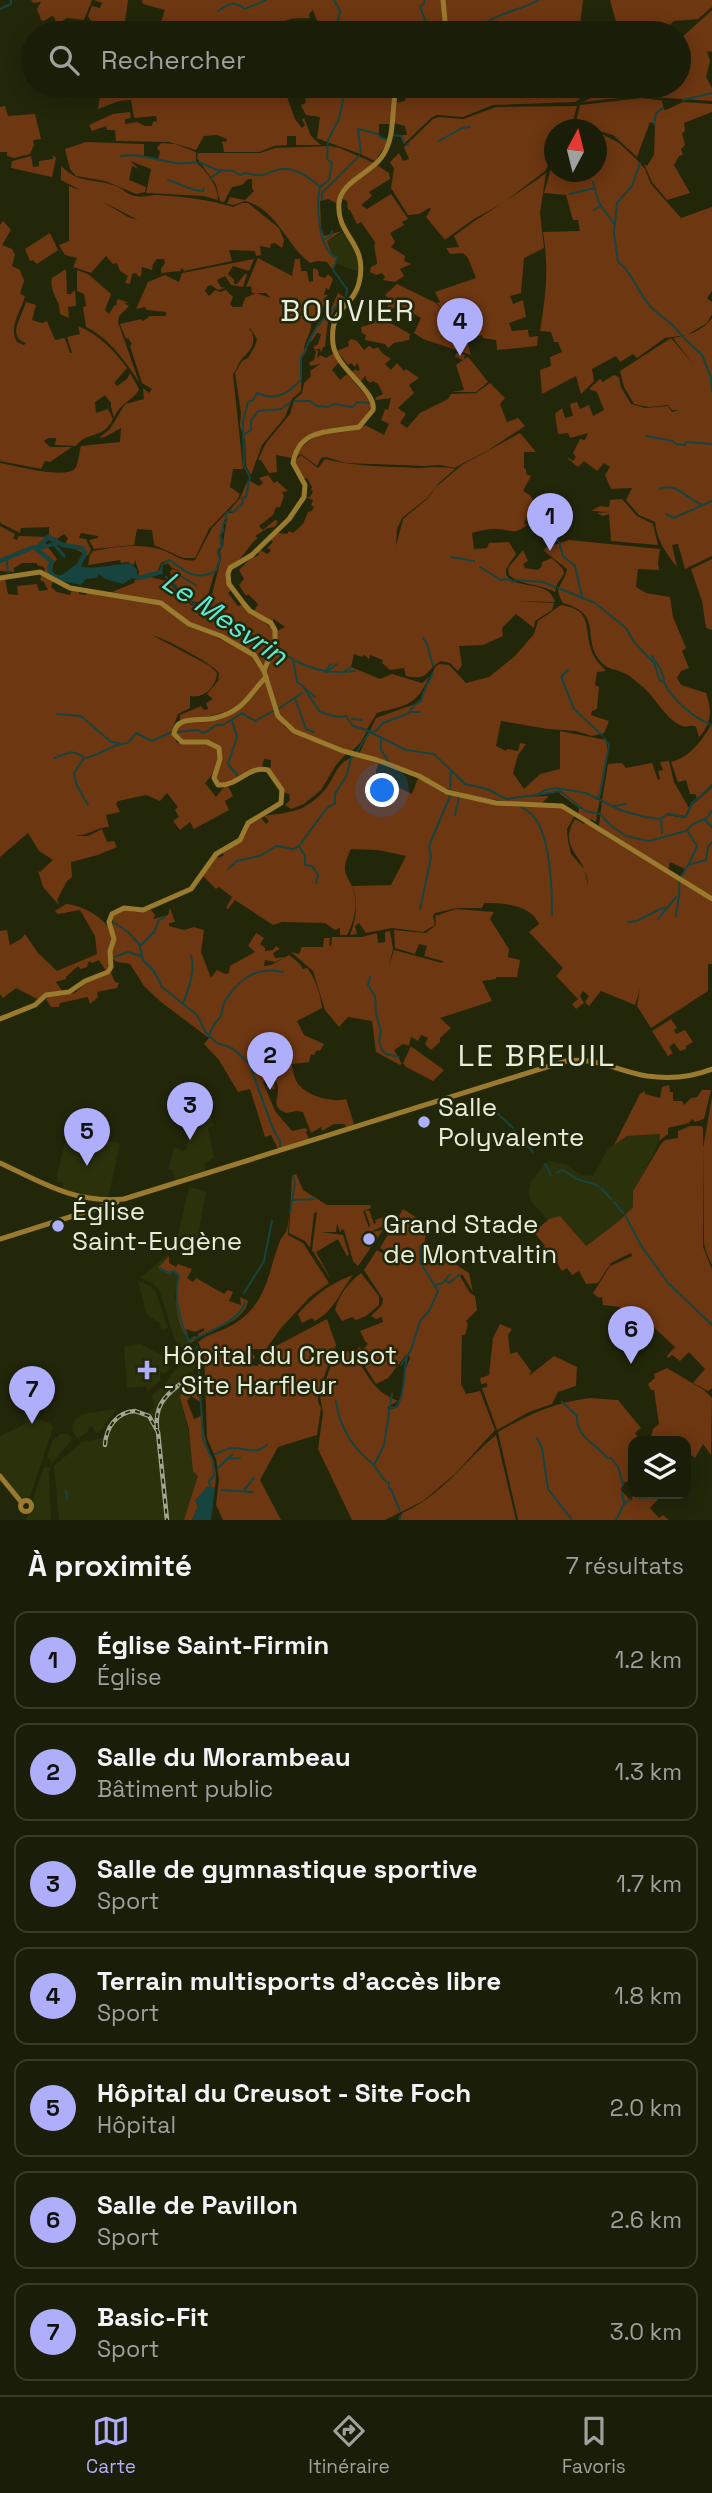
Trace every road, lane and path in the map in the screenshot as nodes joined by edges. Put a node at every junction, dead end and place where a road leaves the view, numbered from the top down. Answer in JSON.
{"nodes":[{"id":1,"x":443,"y":0,"type":"edge"},
{"id":2,"x":445,"y":21,"type":"edge"},
{"id":3,"x":395,"y":98,"type":"edge"},
{"id":4,"x":0,"y":578,"type":"edge"},
{"id":5,"x":265,"y":674,"type":"junction"},
{"id":6,"x":712,"y":899,"type":"edge"},
{"id":7,"x":0,"y":1019,"type":"edge"},
{"id":8,"x":712,"y":1069,"type":"edge"},
{"id":9,"x":0,"y":1163,"type":"edge"},
{"id":10,"x":87,"y":1199,"type":"junction"},
{"id":11,"x":124,"y":1199,"type":"junction"},
{"id":12,"x":102,"y":1200,"type":"junction"},
{"id":13,"x":98,"y":1206,"type":"junction"},
{"id":14,"x":0,"y":1239,"type":"edge"},
{"id":15,"x":0,"y":1476,"type":"edge"},
{"id":16,"x":21,"y":1500,"type":"dead end"}],
"edges":[{"from":1,"to":2,"type":"main road"},
{"from":3,"to":5,"type":"main road"},
{"from":4,"to":5,"type":"main road"},
{"from":5,"to":6,"type":"main road"},
{"from":5,"to":7,"type":"main road"},
{"from":8,"to":11,"type":"main road"},
{"from":9,"to":10,"type":"main road"},
{"from":10,"to":12,"type":"main road"},
{"from":10,"to":13,"type":"main road"},
{"from":11,"to":12,"type":"main road"},
{"from":11,"to":13,"type":"main road"},
{"from":12,"to":13,"type":"main road"},
{"from":13,"to":14,"type":"main road"},
{"from":15,"to":16,"type":"main road"}]}
